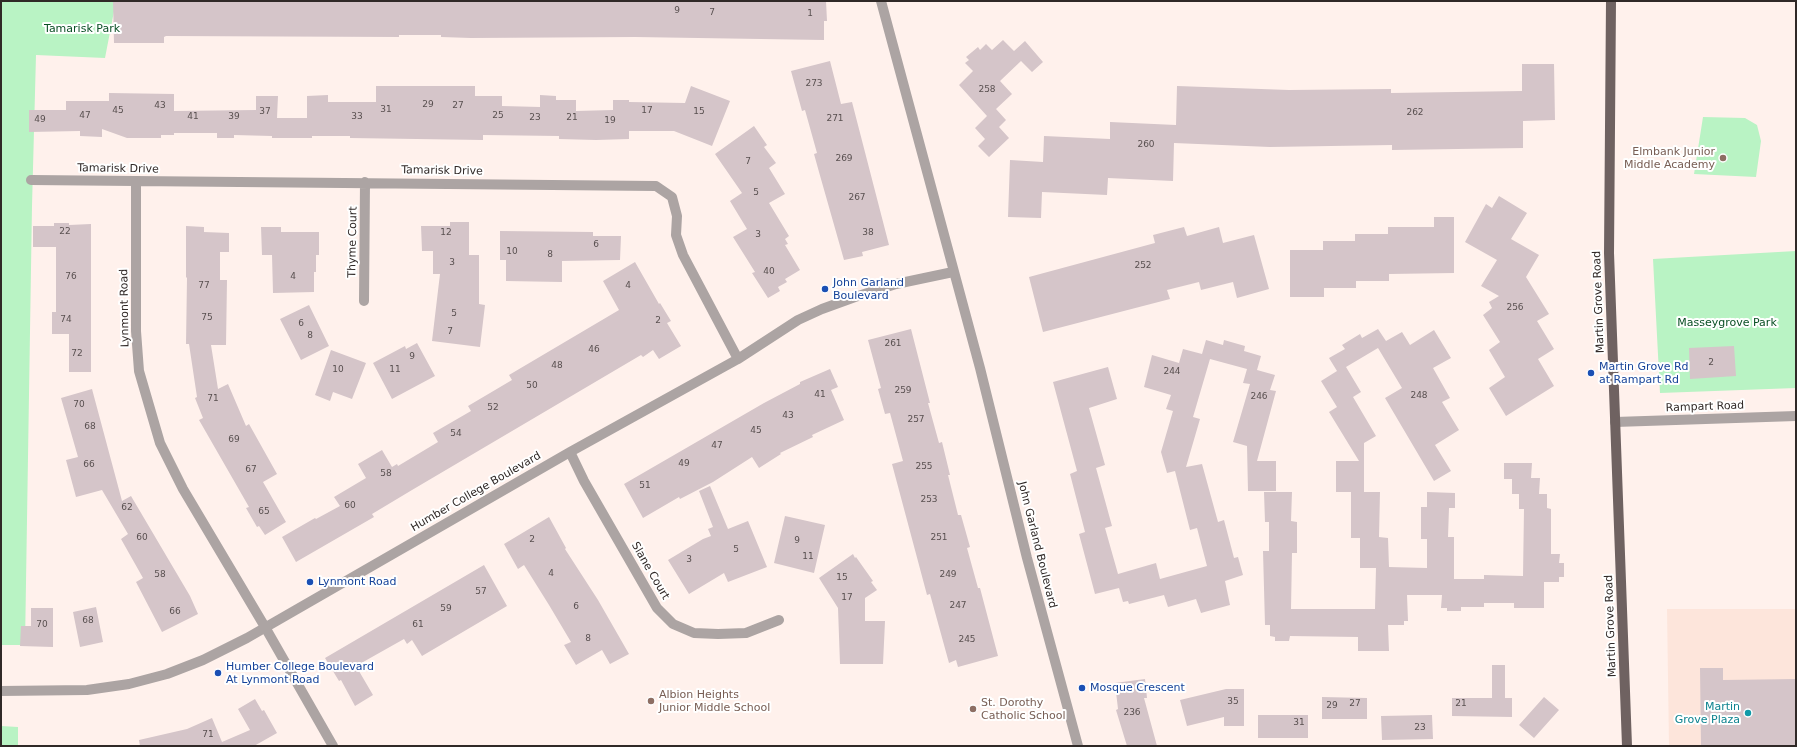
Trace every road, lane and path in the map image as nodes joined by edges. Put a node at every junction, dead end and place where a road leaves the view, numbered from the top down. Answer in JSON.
{"nodes":[{"id":1,"x":881,"y":1,"type":"edge"},
{"id":2,"x":1611,"y":1,"type":"edge"},
{"id":3,"x":31,"y":180,"type":"dead end"},
{"id":4,"x":136,"y":181,"type":"junction"},
{"id":5,"x":365,"y":182,"type":"junction"},
{"id":6,"x":953,"y":272,"type":"junction"},
{"id":7,"x":364,"y":301,"type":"dead end"},
{"id":8,"x":738,"y":359,"type":"junction"},
{"id":9,"x":1796,"y":416,"type":"edge"},
{"id":10,"x":1615,"y":422,"type":"junction"},
{"id":11,"x":570,"y":452,"type":"junction"},
{"id":12,"x":779,"y":620,"type":"dead end"},
{"id":13,"x":265,"y":627,"type":"junction"},
{"id":14,"x":1,"y":691,"type":"edge"},
{"id":15,"x":333,"y":746,"type":"edge"},
{"id":16,"x":1078,"y":746,"type":"edge"},
{"id":17,"x":1627,"y":746,"type":"edge"}],
"edges":[{"from":1,"to":6,"type":"street","name":"John Garland Boulevard"},
{"from":2,"to":10,"type":"main road","name":"Martin Grove Road"},
{"from":3,"to":4,"type":"street","name":"Tamarisk Drive"},
{"from":4,"to":5,"type":"street","name":"Tamarisk Drive"},
{"from":4,"to":13,"type":"street","name":"Lynmont Road"},
{"from":5,"to":7,"type":"street","name":"Thyme Court"},
{"from":5,"to":8,"type":"street","name":"Tamarisk Drive"},
{"from":6,"to":8,"type":"street","name":"Humber College Boulevard"},
{"from":6,"to":16,"type":"street","name":"John Garland Boulevard"},
{"from":8,"to":11,"type":"street","name":"Humber College Boulevard"},
{"from":9,"to":10,"type":"street","name":"Rampart Road"},
{"from":10,"to":17,"type":"main road","name":"Martin Grove Road"},
{"from":11,"to":12,"type":"street","name":"Slane Court"},
{"from":11,"to":13,"type":"street","name":"Humber College Boulevard"},
{"from":13,"to":14,"type":"street","name":"Humber College Boulevard"},
{"from":13,"to":15,"type":"street","name":"Lynmont Road"}]}
